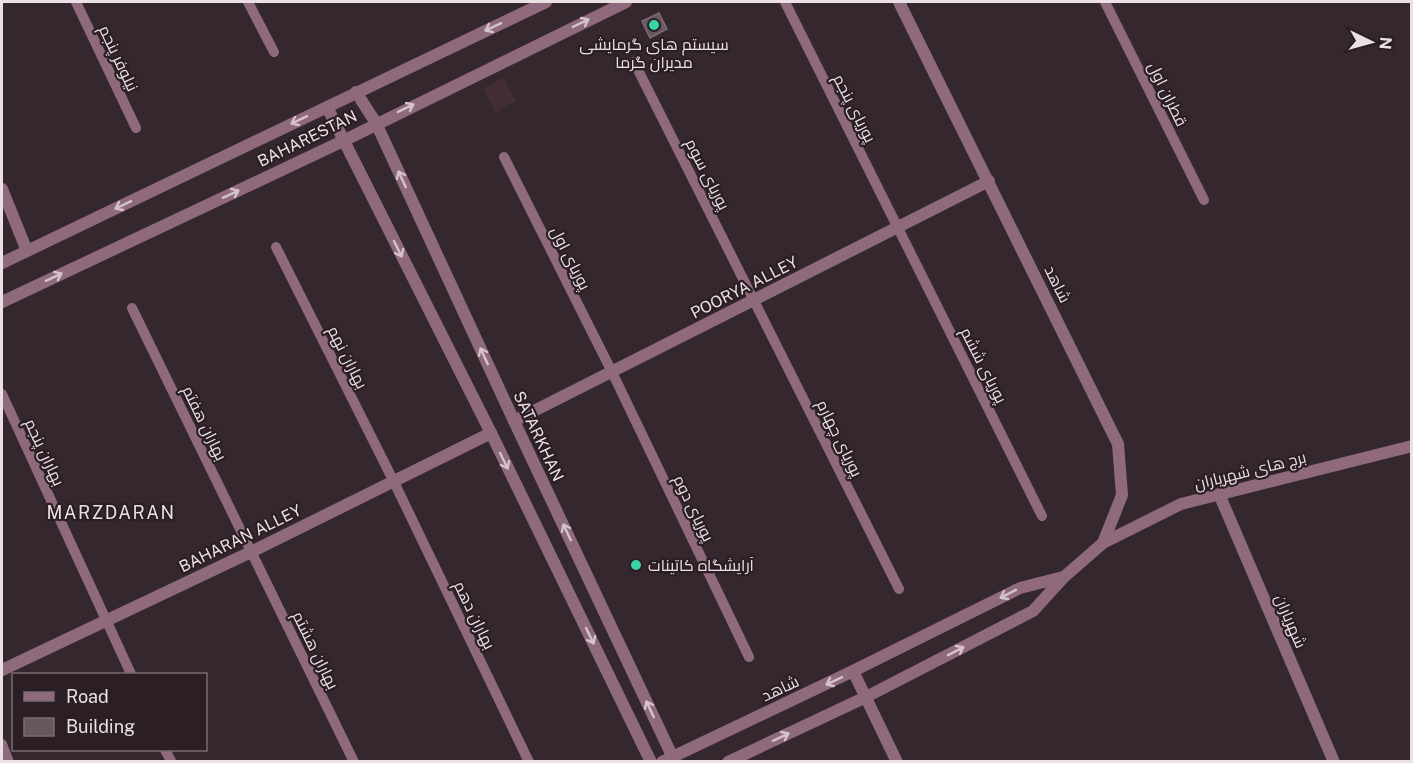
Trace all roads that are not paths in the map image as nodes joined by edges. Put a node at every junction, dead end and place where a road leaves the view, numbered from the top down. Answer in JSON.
{"nodes":[{"id":1,"x":76,"y":2,"type":"edge"},
{"id":2,"x":249,"y":2,"type":"edge"},
{"id":3,"x":546,"y":2,"type":"edge"},
{"id":4,"x":626,"y":2,"type":"edge"},
{"id":5,"x":785,"y":2,"type":"edge"},
{"id":6,"x":898,"y":2,"type":"edge"},
{"id":7,"x":1105,"y":2,"type":"edge"},
{"id":8,"x":274,"y":52,"type":"dead end"},
{"id":9,"x":634,"y":62,"type":"dead end"},
{"id":10,"x":356,"y":92,"type":"junction"},
{"id":11,"x":327,"y":107,"type":"junction"},
{"id":12,"x":376,"y":123,"type":"junction"},
{"id":13,"x":136,"y":128,"type":"dead end"},
{"id":14,"x":343,"y":141,"type":"junction"},
{"id":15,"x":504,"y":157,"type":"dead end"},
{"id":16,"x":989,"y":181,"type":"junction"},
{"id":17,"x":2,"y":189,"type":"edge"},
{"id":18,"x":1204,"y":200,"type":"dead end"},
{"id":19,"x":898,"y":227,"type":"junction"},
{"id":20,"x":276,"y":247,"type":"dead end"},
{"id":21,"x":27,"y":251,"type":"junction"},
{"id":22,"x":2,"y":263,"type":"edge"},
{"id":23,"x":755,"y":300,"type":"junction"},
{"id":24,"x":2,"y":302,"type":"edge"},
{"id":25,"x":132,"y":308,"type":"dead end"},
{"id":26,"x":612,"y":372,"type":"junction"},
{"id":27,"x":2,"y":394,"type":"edge"},
{"id":28,"x":514,"y":421,"type":"junction"},
{"id":29,"x":491,"y":433,"type":"junction"},
{"id":30,"x":1412,"y":446,"type":"edge"},
{"id":31,"x":394,"y":482,"type":"junction"},
{"id":32,"x":1219,"y":494,"type":"junction"},
{"id":33,"x":1042,"y":516,"type":"dead end"},
{"id":34,"x":1102,"y":543,"type":"junction"},
{"id":35,"x":251,"y":552,"type":"junction"},
{"id":36,"x":1064,"y":577,"type":"junction"},
{"id":37,"x":898,"y":589,"type":"dead end"},
{"id":38,"x":106,"y":620,"type":"junction"},
{"id":39,"x":749,"y":657,"type":"dead end"},
{"id":40,"x":2,"y":670,"type":"edge"},
{"id":41,"x":853,"y":671,"type":"junction"},
{"id":42,"x":130,"y":673,"type":"edge"},
{"id":43,"x":866,"y":697,"type":"junction"},
{"id":44,"x":2,"y":744,"type":"edge"},
{"id":45,"x":670,"y":760,"type":"edge"},
{"id":46,"x":9,"y":762,"type":"edge"},
{"id":47,"x":354,"y":762,"type":"edge"},
{"id":48,"x":529,"y":762,"type":"edge"},
{"id":49,"x":651,"y":762,"type":"edge"},
{"id":50,"x":728,"y":762,"type":"edge"},
{"id":51,"x":897,"y":762,"type":"edge"},
{"id":52,"x":1334,"y":762,"type":"edge"}],
"edges":[{"from":1,"to":13,"type":"lane","name":"نیلوفر پنجم"},
{"from":2,"to":8,"type":"lane"},
{"from":3,"to":10,"type":"street","name":"BAHARESTAN","one_way":true},
{"from":12,"to":4,"type":"street","name":"BAHARESTAN","one_way":true},
{"from":5,"to":19,"type":"lane","name":"پوریای پنجم"},
{"from":6,"to":16,"type":"street","name":"شاهد"},
{"from":7,"to":18,"type":"lane","name":"قطران اول"},
{"from":9,"to":23,"type":"lane","name":"پوریای سوم"},
{"from":10,"to":11,"type":"street","name":"BAHARESTAN"},
{"from":10,"to":12,"type":"street","name":"SATARKHAN"},
{"from":11,"to":14,"type":"street"},
{"from":11,"to":21,"type":"street","name":"BAHARESTAN","one_way":true},
{"from":12,"to":14,"type":"street","name":"BAHARESTAN"},
{"from":28,"to":12,"type":"street","name":"SATARKHAN","one_way":true},
{"from":24,"to":14,"type":"street","name":"BAHARESTAN","one_way":true},
{"from":14,"to":29,"type":"street","one_way":true},
{"from":15,"to":26,"type":"lane","name":"پوریای اول"},
{"from":16,"to":19,"type":"street","name":"POORYA ALLEY"},
{"from":16,"to":34,"type":"street","name":"شاهد"},
{"from":17,"to":21,"type":"street"},
{"from":19,"to":23,"type":"street","name":"POORYA ALLEY"},
{"from":19,"to":33,"type":"lane","name":"پوریای ششم"},
{"from":20,"to":31,"type":"lane","name":"بهاران نهم"},
{"from":21,"to":22,"type":"street","name":"BAHARESTAN"},
{"from":23,"to":26,"type":"street","name":"POORYA ALLEY"},
{"from":23,"to":37,"type":"lane","name":"پوریای چهارم"},
{"from":25,"to":35,"type":"lane","name":"بهاران هفتم"},
{"from":26,"to":28,"type":"street","name":"POORYA ALLEY"},
{"from":26,"to":39,"type":"lane","name":"پوریای دوم"},
{"from":27,"to":38,"type":"lane","name":"بهاران پنجم"},
{"from":45,"to":28,"type":"street","name":"SATARKHAN","one_way":true},
{"from":29,"to":31,"type":"street","name":"BAHARAN ALLEY"},
{"from":29,"to":49,"type":"street","one_way":true},
{"from":30,"to":32,"type":"street","name":"برج های شهریاران"},
{"from":31,"to":35,"type":"street","name":"BAHARAN ALLEY"},
{"from":31,"to":48,"type":"lane","name":"بهاران دهم"},
{"from":32,"to":34,"type":"street","name":"برج های شهریاران"},
{"from":32,"to":52,"type":"street","name":"شهریاران"},
{"from":34,"to":36,"type":"street","name":"شاهد"},
{"from":35,"to":38,"type":"street","name":"BAHARAN ALLEY"},
{"from":35,"to":47,"type":"lane","name":"بهاران هشتم"},
{"from":36,"to":41,"type":"street","name":"شاهد","one_way":true},
{"from":43,"to":36,"type":"street","name":"شاهد","one_way":true},
{"from":38,"to":40,"type":"street","name":"BAHARAN ALLEY"},
{"from":38,"to":42,"type":"lane","name":"بهاران پنجم"},
{"from":41,"to":43,"type":"street"},
{"from":41,"to":45,"type":"street","name":"شاهد","one_way":true},
{"from":50,"to":43,"type":"street","name":"شاهد","one_way":true},
{"from":43,"to":51,"type":"street"},
{"from":44,"to":46,"type":"lane"}]}
